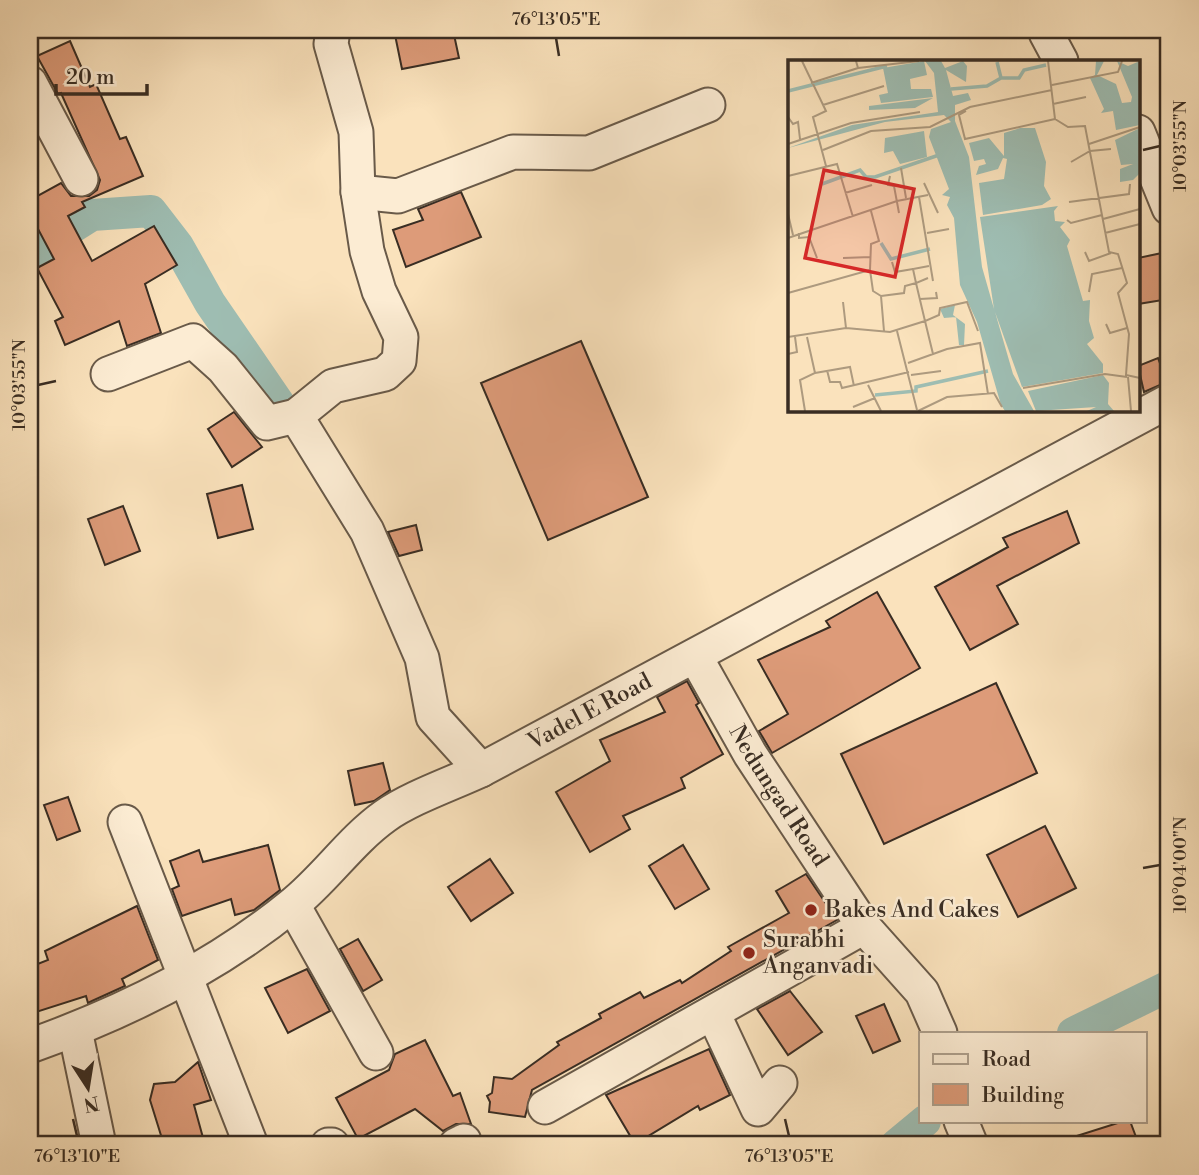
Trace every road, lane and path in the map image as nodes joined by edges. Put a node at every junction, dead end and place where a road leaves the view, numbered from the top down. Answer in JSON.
{"nodes":[{"id":1,"x":333,"y":30,"type":"edge"},
{"id":2,"x":30,"y":83,"type":"edge"},
{"id":3,"x":708,"y":105,"type":"dead end"},
{"id":4,"x":1140,"y":137,"type":"edge"},
{"id":5,"x":81,"y":179,"type":"dead end"},
{"id":6,"x":358,"y":192,"type":"junction"},
{"id":7,"x":1169,"y":208,"type":"edge"},
{"id":8,"x":108,"y":374,"type":"dead end"},
{"id":9,"x":1169,"y":401,"type":"edge"},
{"id":10,"x":296,"y":416,"type":"junction"},
{"id":11,"x":695,"y":656,"type":"junction"},
{"id":12,"x":481,"y":770,"type":"junction"},
{"id":13,"x":125,"y":822,"type":"dead end"},
{"id":14,"x":293,"y":905,"type":"junction"},
{"id":15,"x":864,"y":927,"type":"junction"},
{"id":16,"x":187,"y":976,"type":"junction"},
{"id":17,"x":713,"y":1013,"type":"junction"},
{"id":18,"x":75,"y":1030,"type":"junction"},
{"id":19,"x":940,"y":1032,"type":"edge"},
{"id":20,"x":30,"y":1046,"type":"edge"},
{"id":21,"x":376,"y":1053,"type":"dead end"},
{"id":22,"x":780,"y":1083,"type":"dead end"},
{"id":23,"x":545,"y":1107,"type":"dead end"},
{"id":24,"x":99,"y":1145,"type":"edge"},
{"id":25,"x":251,"y":1145,"type":"edge"}],
"edges":[{"from":1,"to":6,"type":"street"},
{"from":2,"to":5,"type":"street"},
{"from":3,"to":6,"type":"street"},
{"from":4,"to":7,"type":"street"},
{"from":6,"to":10,"type":"street"},
{"from":8,"to":10,"type":"street"},
{"from":9,"to":11,"type":"street","name":"Vadel E Road"},
{"from":10,"to":12,"type":"street"},
{"from":11,"to":12,"type":"street","name":"Vadel E Road"},
{"from":11,"to":15,"type":"street","name":"Nedungad Road"},
{"from":12,"to":14,"type":"street","name":"Vadel E Road"},
{"from":13,"to":16,"type":"street"},
{"from":14,"to":16,"type":"street","name":"Vadel E Road"},
{"from":14,"to":21,"type":"street"},
{"from":15,"to":17,"type":"street"},
{"from":15,"to":19,"type":"street","name":"Nedungad Road"},
{"from":16,"to":18,"type":"street","name":"Vadel E Road"},
{"from":16,"to":25,"type":"street"},
{"from":17,"to":22,"type":"street"},
{"from":17,"to":23,"type":"street"},
{"from":18,"to":20,"type":"street","name":"Vadel E Road"},
{"from":18,"to":24,"type":"street"}]}
